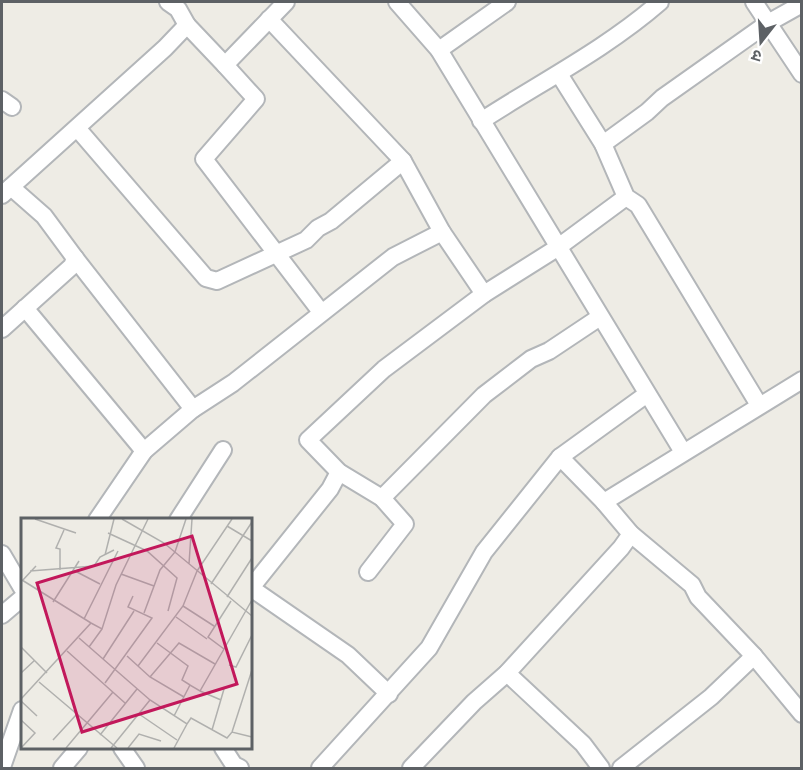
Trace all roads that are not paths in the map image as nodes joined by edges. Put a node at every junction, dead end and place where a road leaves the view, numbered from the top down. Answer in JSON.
{"nodes":[{"id":1,"x":168,"y":2,"type":"edge"},
{"id":2,"x":286,"y":2,"type":"edge"},
{"id":3,"x":397,"y":2,"type":"edge"},
{"id":4,"x":507,"y":2,"type":"edge"},
{"id":5,"x":660,"y":2,"type":"edge"},
{"id":6,"x":754,"y":2,"type":"edge"},
{"id":7,"x":801,"y":4,"type":"edge"},
{"id":8,"x":269,"y":19,"type":"junction"},
{"id":9,"x":768,"y":23,"type":"junction"},
{"id":10,"x":187,"y":25,"type":"junction"},
{"id":11,"x":438,"y":50,"type":"junction"},
{"id":12,"x":225,"y":65,"type":"junction"},
{"id":13,"x":559,"y":74,"type":"junction"},
{"id":14,"x":801,"y":74,"type":"edge"},
{"id":15,"x":481,"y":121,"type":"junction"},
{"id":16,"x":76,"y":128,"type":"junction"},
{"id":17,"x":603,"y":144,"type":"junction"},
{"id":18,"x":403,"y":161,"type":"junction"},
{"id":19,"x":6,"y":191,"type":"edge"},
{"id":20,"x":626,"y":197,"type":"junction"},
{"id":21,"x":442,"y":232,"type":"junction"},
{"id":22,"x":557,"y":248,"type":"junction"},
{"id":23,"x":277,"y":252,"type":"junction"},
{"id":24,"x":75,"y":258,"type":"junction"},
{"id":25,"x":484,"y":294,"type":"junction"},
{"id":26,"x":25,"y":308,"type":"junction"},
{"id":27,"x":321,"y":312,"type":"junction"},
{"id":28,"x":600,"y":317,"type":"junction"},
{"id":29,"x":2,"y":329,"type":"edge"},
{"id":30,"x":801,"y":380,"type":"edge"},
{"id":31,"x":647,"y":394,"type":"junction"},
{"id":32,"x":759,"y":405,"type":"junction"},
{"id":33,"x":193,"y":409,"type":"junction"},
{"id":34,"x":223,"y":450,"type":"dead end"},
{"id":35,"x":144,"y":451,"type":"junction"},
{"id":36,"x":683,"y":452,"type":"junction"},
{"id":37,"x":560,"y":457,"type":"junction"},
{"id":38,"x":339,"y":472,"type":"junction"},
{"id":39,"x":382,"y":498,"type":"junction"},
{"id":40,"x":604,"y":502,"type":"junction"},
{"id":41,"x":98,"y":518,"type":"edge"},
{"id":42,"x":179,"y":518,"type":"edge"},
{"id":43,"x":631,"y":534,"type":"junction"},
{"id":44,"x":2,"y":555,"type":"edge"},
{"id":45,"x":369,"y":572,"type":"dead end"},
{"id":46,"x":21,"y":586,"type":"edge"},
{"id":47,"x":252,"y":587,"type":"edge"},
{"id":48,"x":252,"y":589,"type":"edge"},
{"id":49,"x":21,"y":599,"type":"edge"},
{"id":50,"x":2,"y":615,"type":"edge"},
{"id":51,"x":754,"y":656,"type":"junction"},
{"id":52,"x":507,"y":673,"type":"junction"},
{"id":53,"x":389,"y":694,"type":"junction"},
{"id":54,"x":21,"y":713,"type":"edge"},
{"id":55,"x":801,"y":714,"type":"edge"},
{"id":56,"x":77,"y":749,"type":"edge"},
{"id":57,"x":123,"y":749,"type":"edge"},
{"id":58,"x":224,"y":749,"type":"edge"},
{"id":59,"x":2,"y":767,"type":"edge"},
{"id":60,"x":62,"y":768,"type":"edge"},
{"id":61,"x":136,"y":768,"type":"edge"},
{"id":62,"x":240,"y":768,"type":"edge"},
{"id":63,"x":320,"y":768,"type":"edge"},
{"id":64,"x":411,"y":768,"type":"edge"},
{"id":65,"x":601,"y":768,"type":"edge"},
{"id":66,"x":621,"y":768,"type":"edge"}],
"edges":[{"from":1,"to":10,"type":"street"},
{"from":2,"to":8,"type":"street"},
{"from":3,"to":11,"type":"street"},
{"from":4,"to":11,"type":"street"},
{"from":5,"to":13,"type":"street"},
{"from":6,"to":9,"type":"street"},
{"from":7,"to":9,"type":"street"},
{"from":8,"to":12,"type":"street"},
{"from":8,"to":18,"type":"street"},
{"from":9,"to":14,"type":"street"},
{"from":9,"to":17,"type":"street"},
{"from":10,"to":12,"type":"street"},
{"from":10,"to":16,"type":"street"},
{"from":11,"to":15,"type":"street"},
{"from":12,"to":23,"type":"street"},
{"from":13,"to":15,"type":"street"},
{"from":13,"to":17,"type":"street"},
{"from":15,"to":22,"type":"street"},
{"from":16,"to":19,"type":"street"},
{"from":16,"to":23,"type":"street"},
{"from":17,"to":20,"type":"street"},
{"from":18,"to":21,"type":"street"},
{"from":18,"to":23,"type":"street"},
{"from":19,"to":24,"type":"street"},
{"from":20,"to":22,"type":"street"},
{"from":20,"to":32,"type":"street"},
{"from":21,"to":25,"type":"street"},
{"from":21,"to":27,"type":"street"},
{"from":22,"to":25,"type":"street"},
{"from":22,"to":28,"type":"street"},
{"from":23,"to":27,"type":"street"},
{"from":24,"to":26,"type":"street"},
{"from":24,"to":33,"type":"street"},
{"from":25,"to":38,"type":"street"},
{"from":26,"to":29,"type":"street"},
{"from":26,"to":35,"type":"street"},
{"from":27,"to":33,"type":"street"},
{"from":28,"to":31,"type":"street"},
{"from":28,"to":39,"type":"street"},
{"from":30,"to":32,"type":"street"},
{"from":31,"to":36,"type":"street"},
{"from":31,"to":37,"type":"street"},
{"from":32,"to":36,"type":"street"},
{"from":33,"to":35,"type":"street"},
{"from":34,"to":42,"type":"street"},
{"from":35,"to":41,"type":"street"},
{"from":36,"to":40,"type":"street"},
{"from":37,"to":40,"type":"street"},
{"from":37,"to":53,"type":"street"},
{"from":38,"to":39,"type":"street"},
{"from":38,"to":47,"type":"street"},
{"from":39,"to":45,"type":"street"},
{"from":40,"to":43,"type":"street"},
{"from":43,"to":51,"type":"street"},
{"from":43,"to":52,"type":"street"},
{"from":44,"to":46,"type":"street"},
{"from":48,"to":53,"type":"street"},
{"from":49,"to":50,"type":"street"},
{"from":51,"to":55,"type":"street"},
{"from":51,"to":66,"type":"street"},
{"from":52,"to":64,"type":"street"},
{"from":52,"to":65,"type":"street"},
{"from":53,"to":63,"type":"street"},
{"from":54,"to":59,"type":"street"},
{"from":56,"to":60,"type":"street"},
{"from":57,"to":61,"type":"street"},
{"from":58,"to":62,"type":"street"}]}
